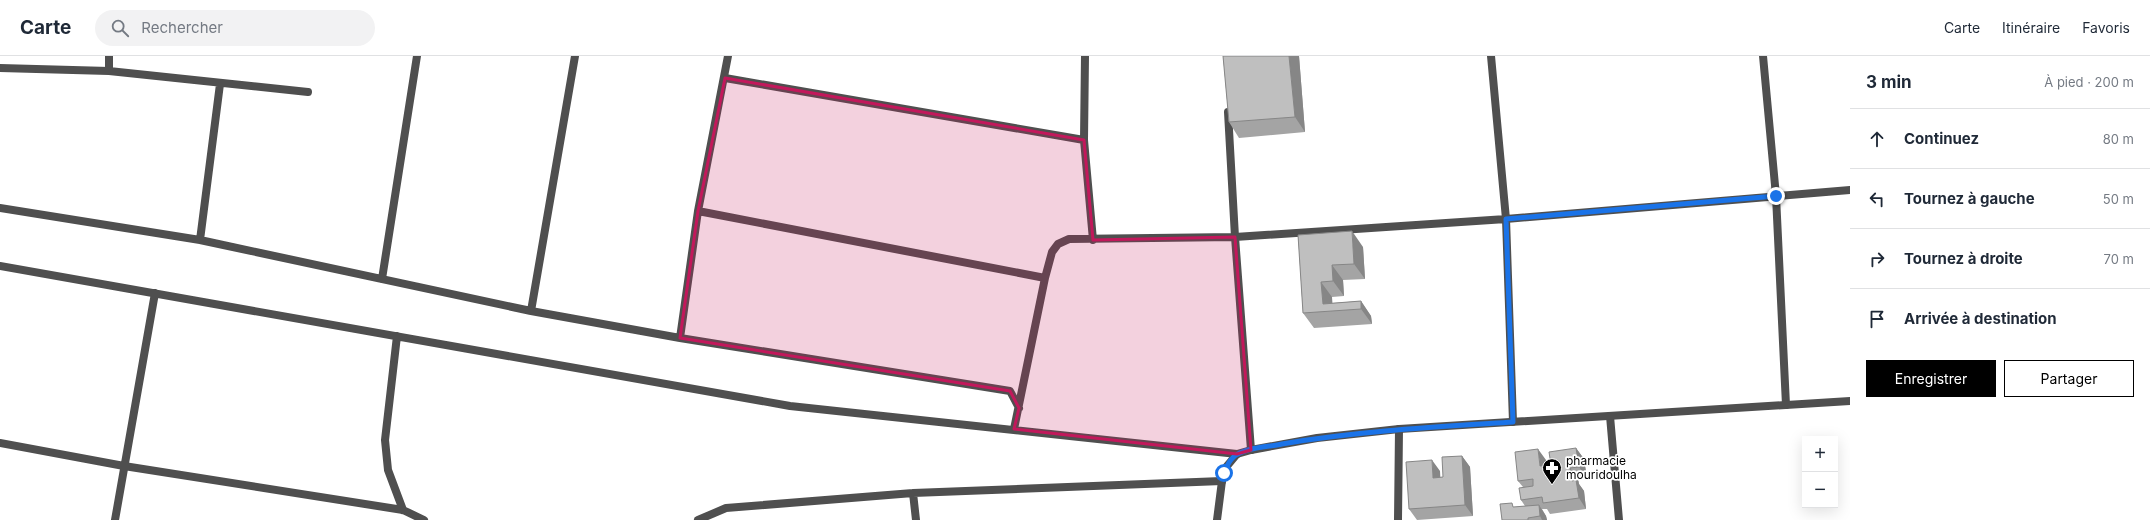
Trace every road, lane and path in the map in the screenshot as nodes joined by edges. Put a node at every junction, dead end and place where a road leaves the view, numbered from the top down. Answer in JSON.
{"nodes":[{"id":1,"x":109,"y":56,"type":"edge"},
{"id":2,"x":417,"y":56,"type":"edge"},
{"id":3,"x":575,"y":56,"type":"edge"},
{"id":4,"x":728,"y":56,"type":"edge"},
{"id":5,"x":1085,"y":56,"type":"edge"},
{"id":6,"x":1491,"y":56,"type":"edge"},
{"id":7,"x":1764,"y":56,"type":"edge"},
{"id":8,"x":0,"y":68,"type":"edge"},
{"id":9,"x":109,"y":72,"type":"junction"},
{"id":10,"x":725,"y":78,"type":"junction"},
{"id":11,"x":220,"y":84,"type":"junction"},
{"id":12,"x":308,"y":92,"type":"dead end"},
{"id":13,"x":1228,"y":103,"type":"edge"},
{"id":14,"x":1084,"y":140,"type":"junction"},
{"id":15,"x":1850,"y":190,"type":"edge"},
{"id":16,"x":1776,"y":196,"type":"junction"},
{"id":17,"x":0,"y":208,"type":"edge"},
{"id":18,"x":698,"y":211,"type":"junction"},
{"id":19,"x":1506,"y":219,"type":"junction"},
{"id":20,"x":1235,"y":237,"type":"junction"},
{"id":21,"x":200,"y":240,"type":"junction"},
{"id":22,"x":1093,"y":240,"type":"junction"},
{"id":23,"x":0,"y":266,"type":"edge"},
{"id":24,"x":1045,"y":278,"type":"junction"},
{"id":25,"x":382,"y":279,"type":"junction"},
{"id":26,"x":155,"y":293,"type":"junction"},
{"id":27,"x":531,"y":311,"type":"junction"},
{"id":28,"x":397,"y":336,"type":"junction"},
{"id":29,"x":680,"y":338,"type":"junction"},
{"id":30,"x":1850,"y":401,"type":"edge"},
{"id":31,"x":1786,"y":405,"type":"junction"},
{"id":32,"x":1018,"y":408,"type":"junction"},
{"id":33,"x":1610,"y":416,"type":"junction"},
{"id":34,"x":1513,"y":422,"type":"junction"},
{"id":35,"x":1014,"y":429,"type":"junction"},
{"id":36,"x":1399,"y":429,"type":"junction"},
{"id":37,"x":0,"y":443,"type":"edge"},
{"id":38,"x":1251,"y":450,"type":"junction"},
{"id":39,"x":1237,"y":454,"type":"junction"},
{"id":40,"x":124,"y":466,"type":"junction"},
{"id":41,"x":1222,"y":482,"type":"junction"},
{"id":42,"x":913,"y":493,"type":"junction"},
{"id":43,"x":403,"y":510,"type":"junction"},
{"id":44,"x":115,"y":520,"type":"edge"},
{"id":45,"x":424,"y":520,"type":"edge"},
{"id":46,"x":698,"y":520,"type":"edge"},
{"id":47,"x":916,"y":520,"type":"edge"},
{"id":48,"x":1218,"y":520,"type":"edge"},
{"id":49,"x":1398,"y":520,"type":"edge"},
{"id":50,"x":1619,"y":520,"type":"edge"}],
"edges":[{"from":1,"to":9,"type":"street"},
{"from":2,"to":25,"type":"street"},
{"from":3,"to":27,"type":"street"},
{"from":4,"to":10,"type":"street"},
{"from":5,"to":14,"type":"street"},
{"from":6,"to":19,"type":"street"},
{"from":7,"to":16,"type":"street"},
{"from":8,"to":9,"type":"street"},
{"from":9,"to":11,"type":"street"},
{"from":10,"to":14,"type":"street"},
{"from":10,"to":18,"type":"street"},
{"from":11,"to":12,"type":"street"},
{"from":11,"to":21,"type":"street"},
{"from":13,"to":20,"type":"street"},
{"from":14,"to":22,"type":"street"},
{"from":15,"to":16,"type":"street"},
{"from":16,"to":19,"type":"street"},
{"from":16,"to":31,"type":"street"},
{"from":17,"to":21,"type":"street"},
{"from":18,"to":24,"type":"street"},
{"from":18,"to":29,"type":"street"},
{"from":19,"to":20,"type":"street"},
{"from":19,"to":34,"type":"street"},
{"from":20,"to":22,"type":"street"},
{"from":20,"to":38,"type":"street"},
{"from":21,"to":25,"type":"street"},
{"from":22,"to":24,"type":"street"},
{"from":23,"to":26,"type":"street"},
{"from":24,"to":32,"type":"street"},
{"from":25,"to":27,"type":"street"},
{"from":26,"to":28,"type":"street"},
{"from":26,"to":40,"type":"street"},
{"from":27,"to":29,"type":"street"},
{"from":28,"to":35,"type":"street"},
{"from":28,"to":43,"type":"street"},
{"from":29,"to":32,"type":"street"},
{"from":30,"to":31,"type":"street"},
{"from":31,"to":33,"type":"street"},
{"from":32,"to":35,"type":"street"},
{"from":33,"to":34,"type":"street"},
{"from":33,"to":50,"type":"street"},
{"from":34,"to":36,"type":"street"},
{"from":35,"to":39,"type":"street"},
{"from":36,"to":38,"type":"street"},
{"from":36,"to":49,"type":"street"},
{"from":37,"to":40,"type":"street"},
{"from":38,"to":39,"type":"street"},
{"from":39,"to":41,"type":"street"},
{"from":40,"to":43,"type":"street"},
{"from":40,"to":44,"type":"street"},
{"from":41,"to":42,"type":"street"},
{"from":41,"to":48,"type":"street"},
{"from":42,"to":46,"type":"street"},
{"from":42,"to":47,"type":"street"},
{"from":43,"to":45,"type":"street"}]}
